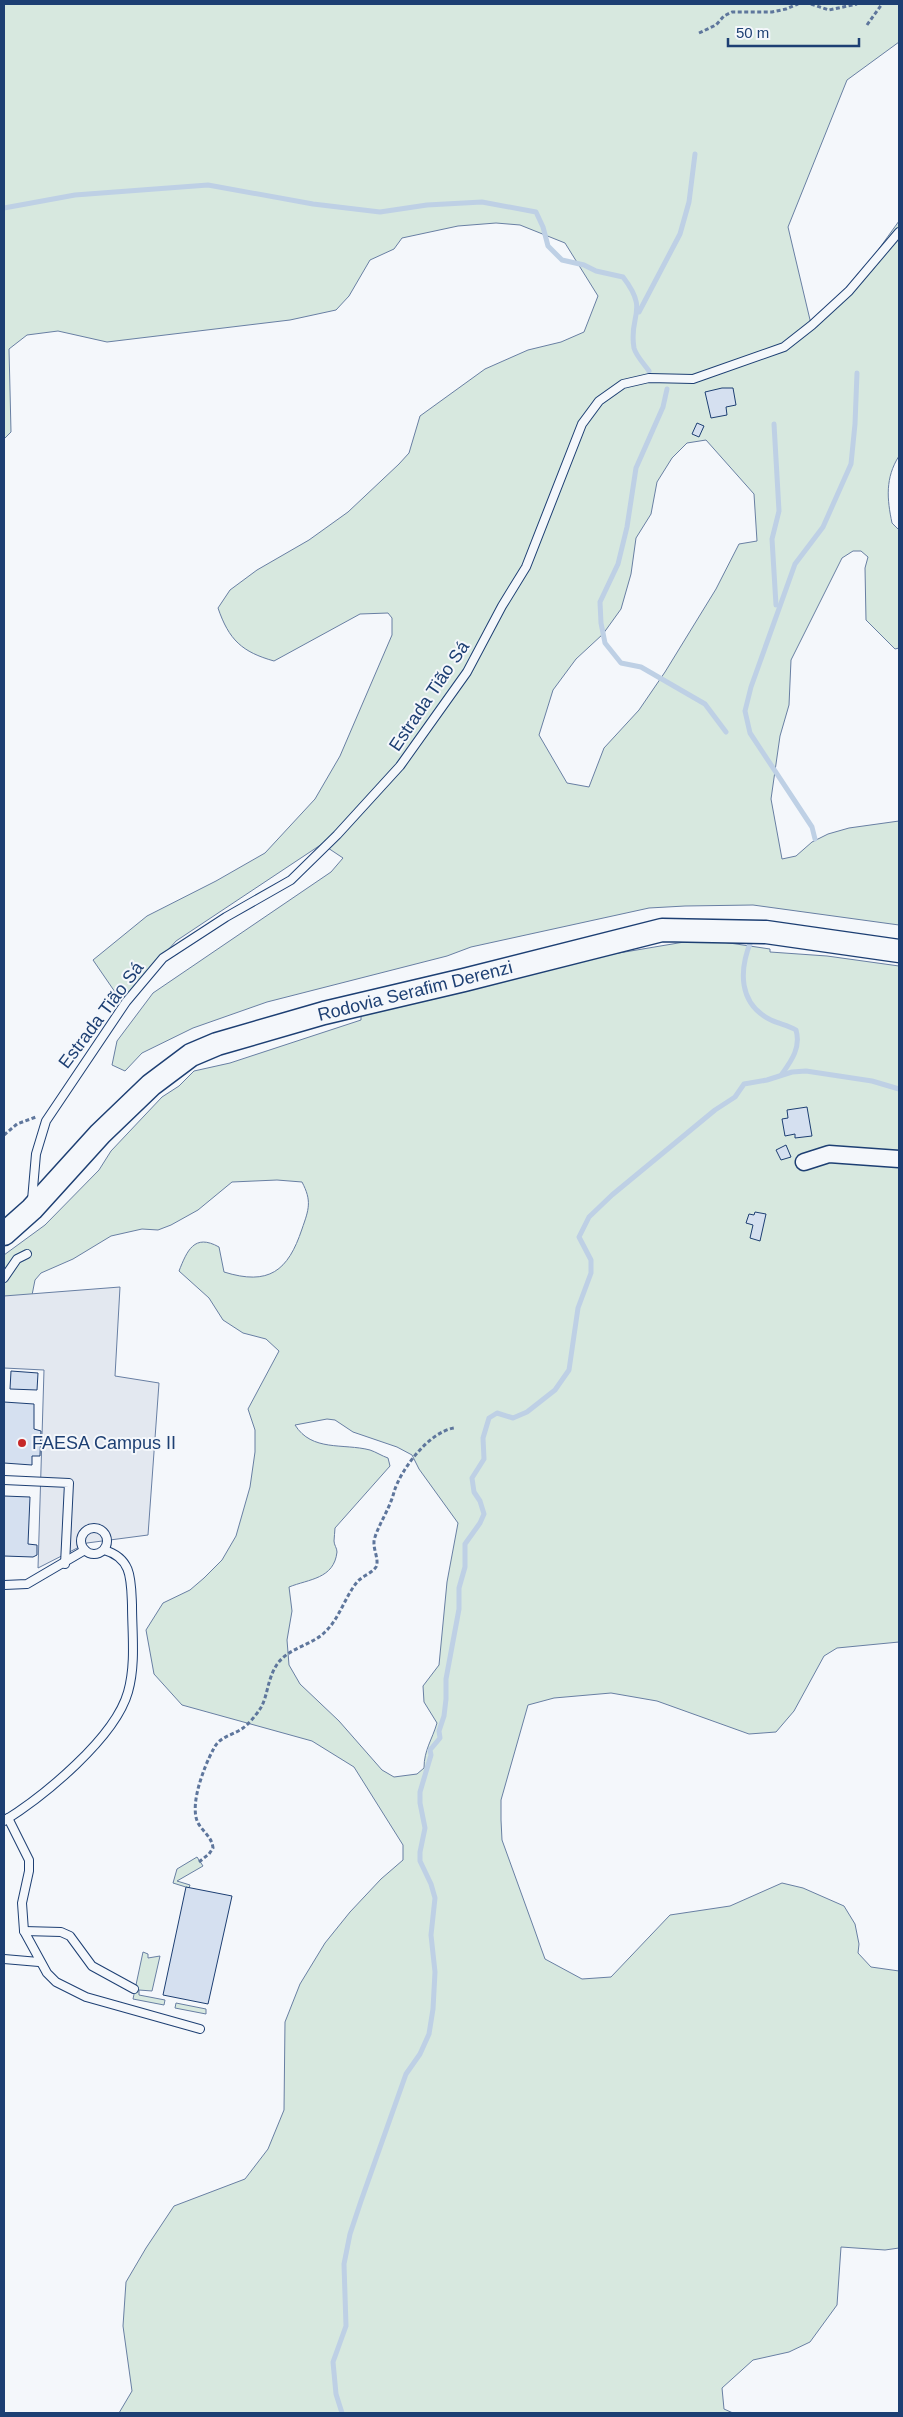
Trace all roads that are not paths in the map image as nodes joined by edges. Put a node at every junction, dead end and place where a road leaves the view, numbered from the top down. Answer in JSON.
{"nodes":[{"id":1,"x":899,"y":232,"type":"edge"},
{"id":2,"x":899,"y":951,"type":"edge"},
{"id":3,"x":899,"y":1160,"type":"edge"},
{"id":4,"x":804,"y":1162,"type":"dead end"},
{"id":5,"x":32,"y":1209,"type":"junction"},
{"id":6,"x":4,"y":1234,"type":"edge"},
{"id":7,"x":27,"y":1254,"type":"dead end"},
{"id":8,"x":4,"y":1278,"type":"edge"},
{"id":9,"x":4,"y":1480,"type":"edge"},
{"id":10,"x":85,"y":1550,"type":"junction"},
{"id":11,"x":104,"y":1550,"type":"junction"},
{"id":12,"x":65,"y":1564,"type":"junction"},
{"id":13,"x":4,"y":1585,"type":"edge"},
{"id":14,"x":6,"y":1820,"type":"edge"},
{"id":15,"x":24,"y":1930,"type":"junction"},
{"id":16,"x":4,"y":1959,"type":"edge"},
{"id":17,"x":39,"y":1962,"type":"junction"},
{"id":18,"x":134,"y":1989,"type":"dead end"},
{"id":19,"x":200,"y":2029,"type":"dead end"}],
"edges":[{"from":1,"to":5,"type":"lane","name":"Estrada Tião Sá"},
{"from":2,"to":5,"type":"main road","name":"Rodovia Serafim Derenzi"},
{"from":3,"to":4,"type":"street"},
{"from":5,"to":6,"type":"main road","name":"Rodovia Serafim Derenzi"},
{"from":7,"to":8,"type":"lane"},
{"from":9,"to":12,"type":"lane"},
{"from":10,"to":11,"type":"lane"},
{"from":10,"to":11,"type":"lane"},
{"from":10,"to":12,"type":"lane"},
{"from":11,"to":14,"type":"lane"},
{"from":12,"to":13,"type":"lane"},
{"from":14,"to":15,"type":"lane"},
{"from":15,"to":17,"type":"lane"},
{"from":15,"to":18,"type":"lane"},
{"from":16,"to":17,"type":"lane"},
{"from":17,"to":19,"type":"lane"}]}
